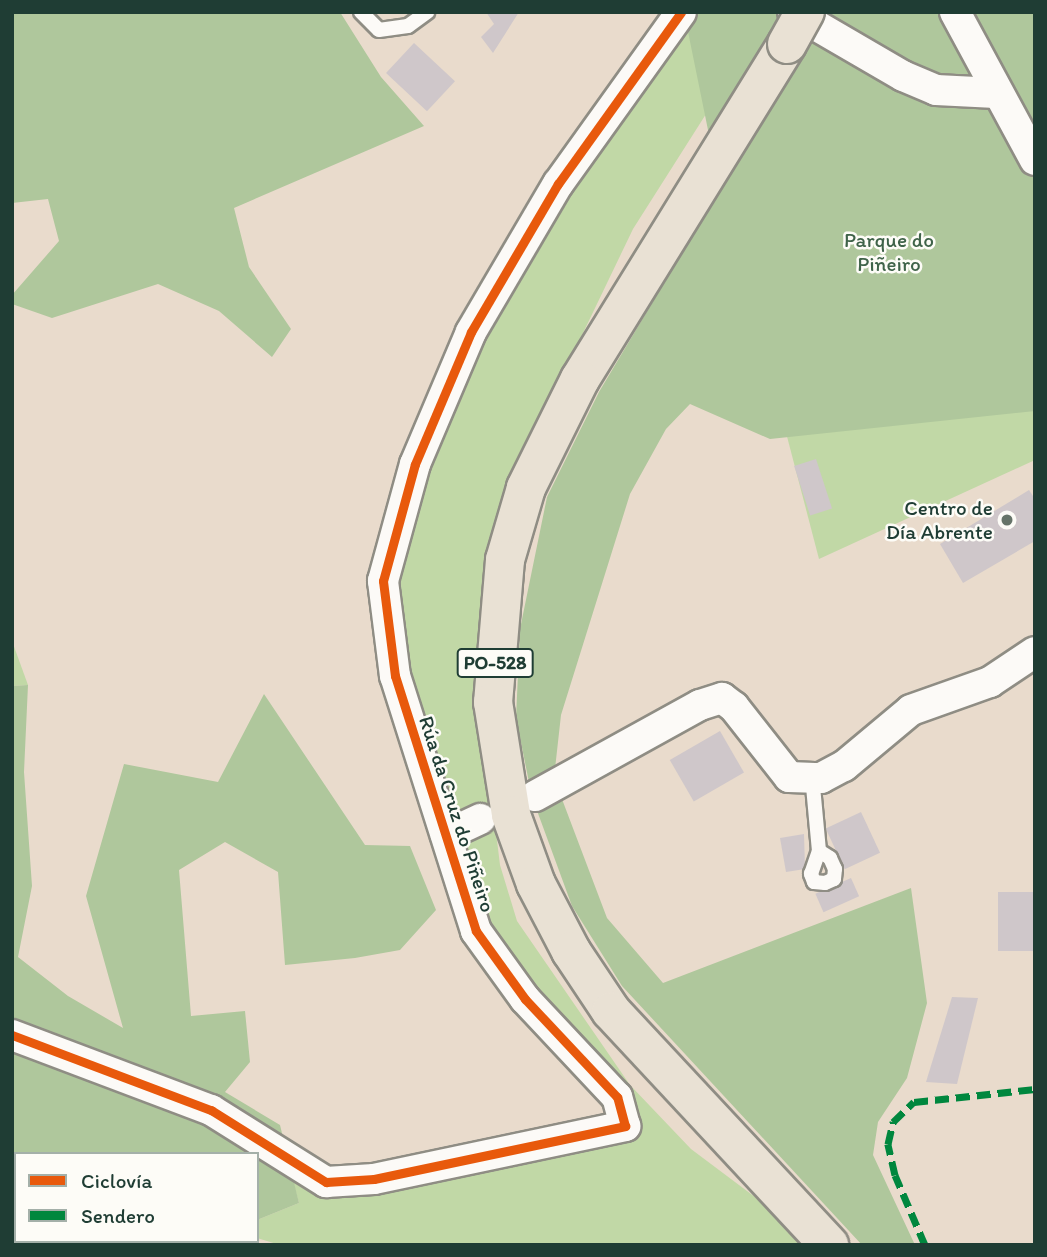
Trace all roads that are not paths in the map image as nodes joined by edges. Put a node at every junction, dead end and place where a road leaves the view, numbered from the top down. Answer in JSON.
{"nodes":[{"id":1,"x":361,"y":12,"type":"edge"},
{"id":2,"x":427,"y":12,"type":"edge"},
{"id":3,"x":681,"y":12,"type":"edge"},
{"id":4,"x":955,"y":12,"type":"edge"},
{"id":5,"x":795,"y":23,"type":"edge"},
{"id":6,"x":996,"y":93,"type":"junction"},
{"id":7,"x":1035,"y":160,"type":"edge"},
{"id":8,"x":1035,"y":652,"type":"edge"},
{"id":9,"x":821,"y":778,"type":"junction"},
{"id":10,"x":535,"y":796,"type":"dead end"},
{"id":11,"x":480,"y":819,"type":"dead end"},
{"id":12,"x":446,"y":835,"type":"junction"},
{"id":13,"x":819,"y":851,"type":"dead end"},
{"id":14,"x":12,"y":1035,"type":"edge"},
{"id":15,"x":829,"y":1245,"type":"edge"}],
"edges":[{"from":1,"to":2,"type":"lane"},
{"from":3,"to":12,"type":"street","name":"Rúa da Cruz do Piñeiro"},
{"from":4,"to":6,"type":"street"},
{"from":5,"to":6,"type":"street"},
{"from":5,"to":15,"type":"main road","number":"PO-528"},
{"from":6,"to":7,"type":"street"},
{"from":8,"to":9,"type":"street"},
{"from":9,"to":10,"type":"street"},
{"from":9,"to":13,"type":"lane"},
{"from":11,"to":12,"type":"street","name":"Rúa da Cruz do Piñeiro"},
{"from":12,"to":14,"type":"street","name":"Rúa da Cruz do Piñeiro"}]}
